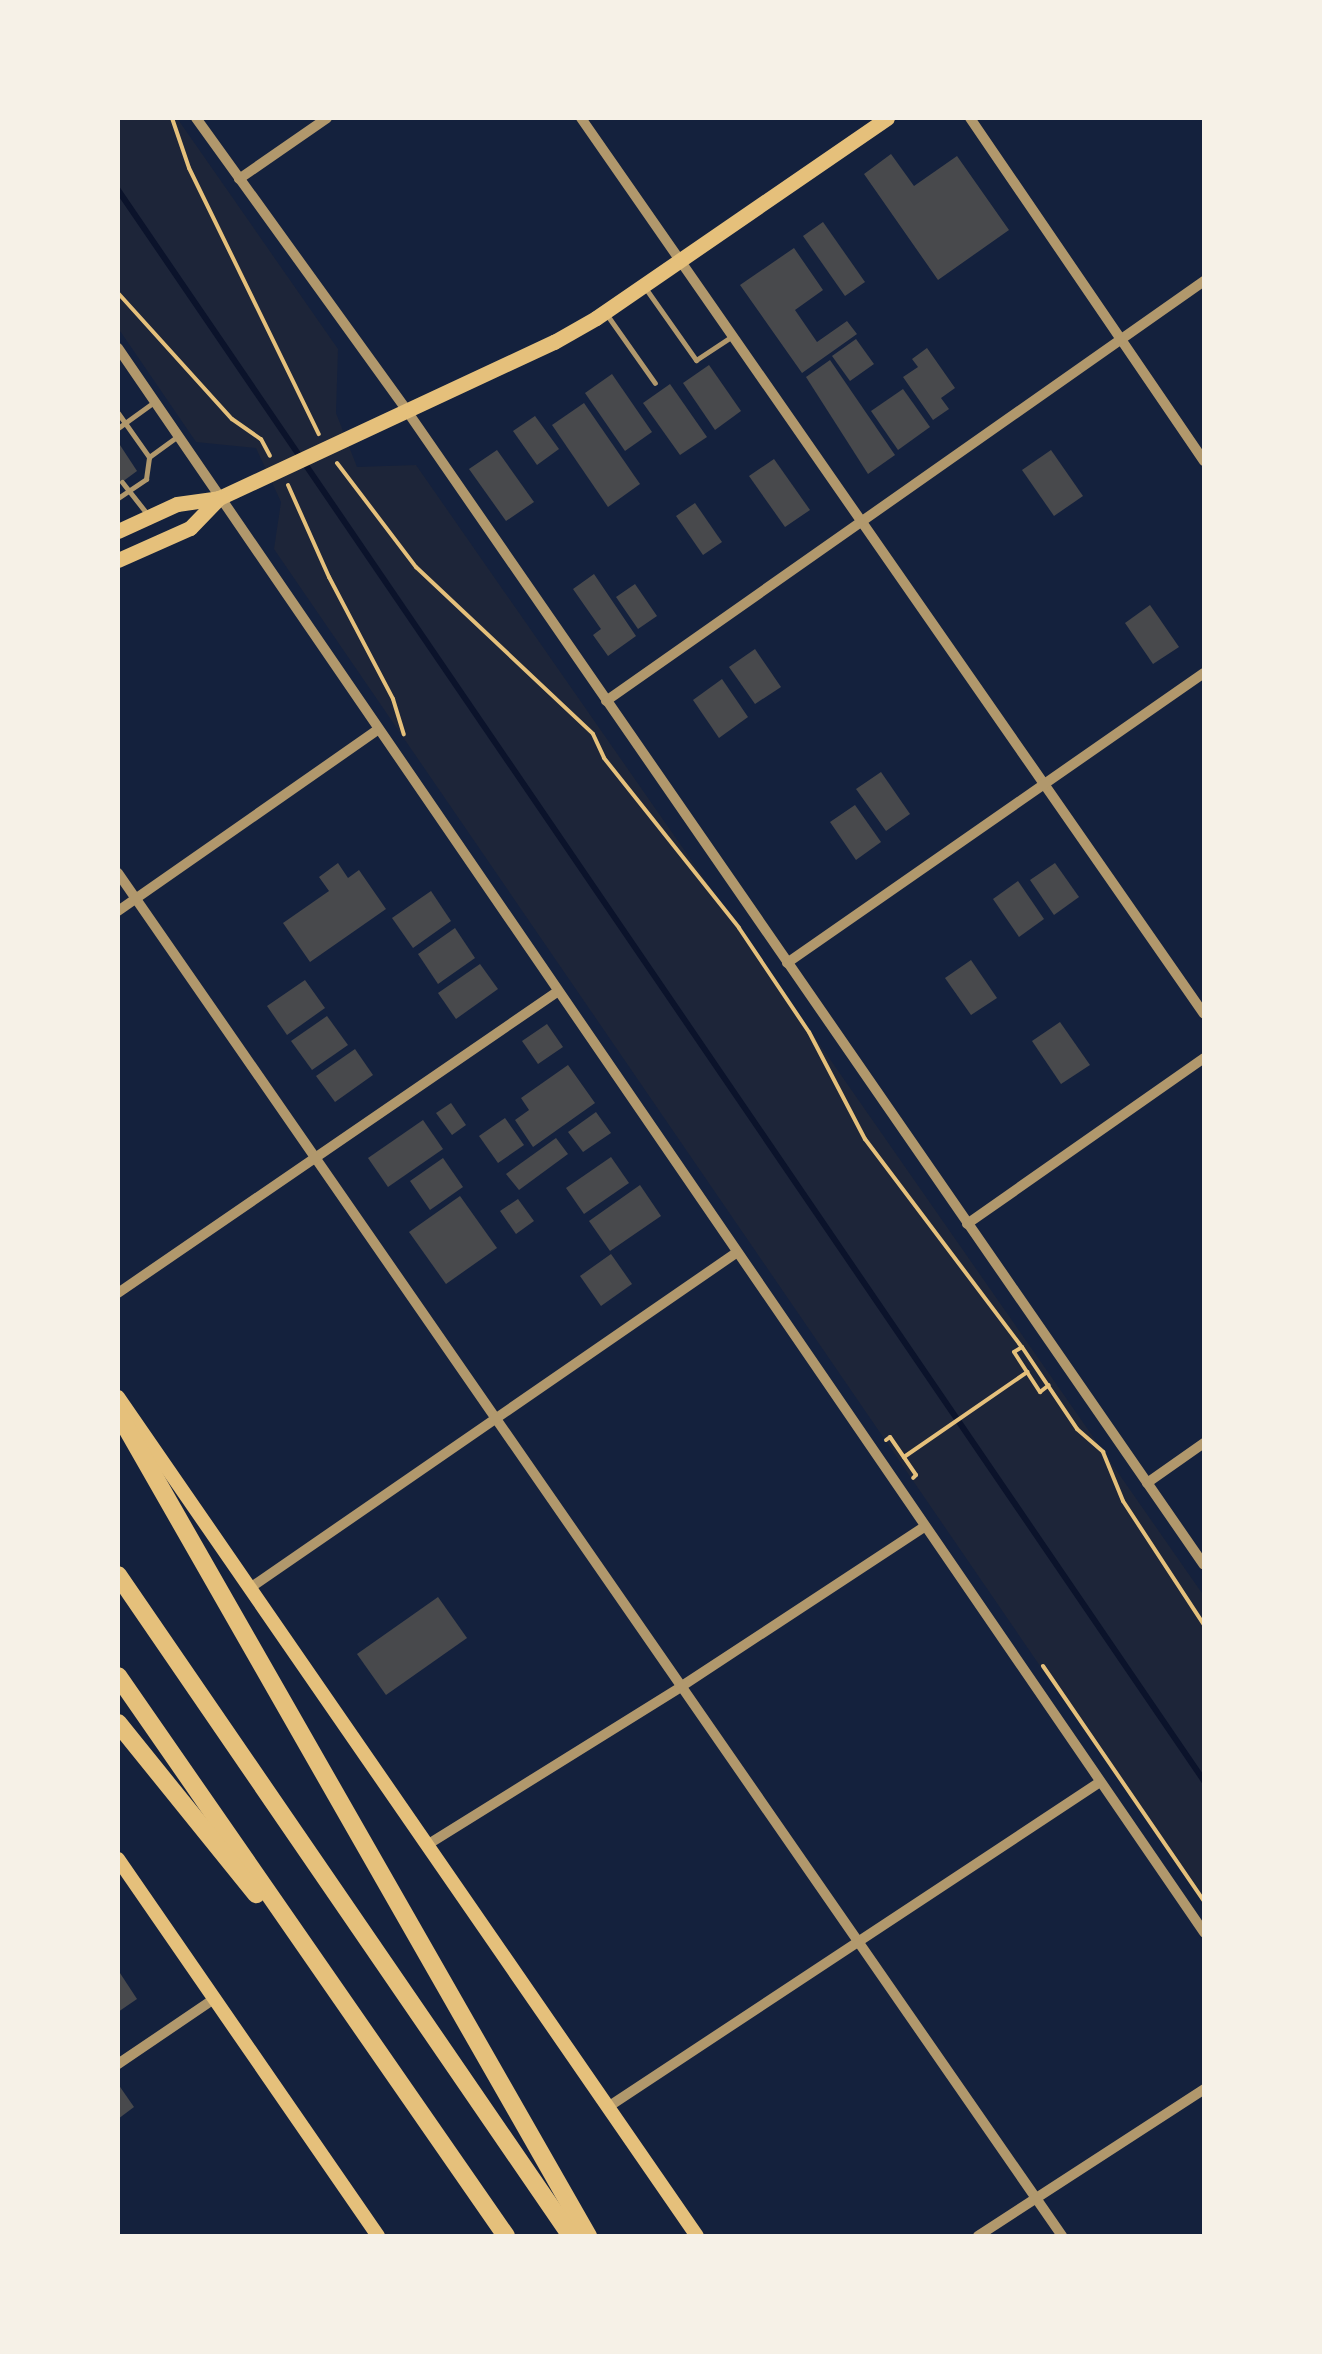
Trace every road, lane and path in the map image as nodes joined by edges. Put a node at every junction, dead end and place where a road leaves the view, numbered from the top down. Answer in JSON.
{"nodes":[{"id":1,"x":172,"y":118,"type":"edge"},
{"id":2,"x":196,"y":118,"type":"edge"},
{"id":3,"x":327,"y":118,"type":"edge"},
{"id":4,"x":581,"y":118,"type":"edge"},
{"id":5,"x":887,"y":118,"type":"edge"},
{"id":6,"x":970,"y":118,"type":"edge"},
{"id":7,"x":239,"y":178,"type":"junction"},
{"id":8,"x":682,"y":260,"type":"junction"},
{"id":9,"x":1204,"y":281,"type":"edge"},
{"id":10,"x":644,"y":286,"type":"junction"},
{"id":11,"x":118,"y":293,"type":"edge"},
{"id":12,"x":605,"y":312,"type":"junction"},
{"id":13,"x":736,"y":334,"type":"junction"},
{"id":14,"x":1120,"y":340,"type":"junction"},
{"id":15,"x":118,"y":348,"type":"edge"},
{"id":16,"x":655,"y":383,"type":"dead end"},
{"id":17,"x":154,"y":402,"type":"junction"},
{"id":18,"x":407,"y":412,"type":"junction"},
{"id":19,"x":118,"y":413,"type":"edge"},
{"id":20,"x":121,"y":425,"type":"edge"},
{"id":21,"x":178,"y":437,"type":"junction"},
{"id":22,"x":328,"y":448,"type":"dead end"},
{"id":23,"x":271,"y":456,"type":"dead end"},
{"id":24,"x":149,"y":457,"type":"junction"},
{"id":25,"x":1204,"y":461,"type":"edge"},
{"id":26,"x":337,"y":462,"type":"dead end"},
{"id":27,"x":275,"y":474,"type":"junction"},
{"id":28,"x":122,"y":482,"type":"dead end"},
{"id":29,"x":128,"y":491,"type":"junction"},
{"id":30,"x":118,"y":498,"type":"edge"},
{"id":31,"x":219,"y":498,"type":"junction"},
{"id":32,"x":149,"y":517,"type":"junction"},
{"id":33,"x":863,"y":520,"type":"junction"},
{"id":34,"x":118,"y":532,"type":"edge"},
{"id":35,"x":118,"y":560,"type":"edge"},
{"id":36,"x":1204,"y":673,"type":"edge"},
{"id":37,"x":606,"y":701,"type":"junction"},
{"id":38,"x":377,"y":730,"type":"junction"},
{"id":39,"x":414,"y":749,"type":"dead end"},
{"id":40,"x":1045,"y":784,"type":"junction"},
{"id":41,"x":118,"y":873,"type":"edge"},
{"id":42,"x":135,"y":898,"type":"junction"},
{"id":43,"x":118,"y":911,"type":"edge"},
{"id":44,"x":787,"y":963,"type":"junction"},
{"id":45,"x":557,"y":992,"type":"junction"},
{"id":46,"x":1204,"y":1014,"type":"edge"},
{"id":47,"x":1204,"y":1058,"type":"edge"},
{"id":48,"x":316,"y":1157,"type":"junction"},
{"id":49,"x":967,"y":1224,"type":"junction"},
{"id":50,"x":736,"y":1253,"type":"junction"},
{"id":51,"x":118,"y":1293,"type":"edge"},
{"id":52,"x":1022,"y":1347,"type":"junction"},
{"id":53,"x":1027,"y":1372,"type":"junction"},
{"id":54,"x":1048,"y":1385,"type":"junction"},
{"id":55,"x":118,"y":1397,"type":"edge"},
{"id":56,"x":118,"y":1413,"type":"edge"},
{"id":57,"x":497,"y":1418,"type":"junction"},
{"id":58,"x":1204,"y":1443,"type":"edge"},
{"id":59,"x":904,"y":1458,"type":"junction"},
{"id":60,"x":1148,"y":1483,"type":"junction"},
{"id":61,"x":924,"y":1526,"type":"junction"},
{"id":62,"x":1204,"y":1565,"type":"edge"},
{"id":63,"x":118,"y":1575,"type":"edge"},
{"id":64,"x":250,"y":1588,"type":"junction"},
{"id":65,"x":1204,"y":1625,"type":"edge"},
{"id":66,"x":1036,"y":1656,"type":"dead end"},
{"id":67,"x":118,"y":1676,"type":"edge"},
{"id":68,"x":682,"y":1686,"type":"junction"},
{"id":69,"x":118,"y":1724,"type":"edge"},
{"id":70,"x":1100,"y":1782,"type":"junction"},
{"id":71,"x":427,"y":1845,"type":"junction"},
{"id":72,"x":120,"y":1866,"type":"edge"},
{"id":73,"x":1204,"y":1900,"type":"edge"},
{"id":74,"x":1204,"y":1932,"type":"edge"},
{"id":75,"x":859,"y":1942,"type":"junction"},
{"id":76,"x":214,"y":1999,"type":"junction"},
{"id":77,"x":343,"y":2002,"type":"junction"},
{"id":78,"x":118,"y":2064,"type":"edge"},
{"id":79,"x":1204,"y":2089,"type":"edge"},
{"id":80,"x":608,"y":2107,"type":"junction"},
{"id":81,"x":1036,"y":2198,"type":"junction"},
{"id":82,"x":378,"y":2236,"type":"edge"},
{"id":83,"x":506,"y":2236,"type":"edge"},
{"id":84,"x":571,"y":2236,"type":"edge"},
{"id":85,"x":588,"y":2236,"type":"edge"},
{"id":86,"x":698,"y":2236,"type":"edge"},
{"id":87,"x":978,"y":2236,"type":"edge"},
{"id":88,"x":1062,"y":2236,"type":"edge"}],
"edges":[{"from":1,"to":22,"type":"path"},
{"from":2,"to":7,"type":"street"},
{"from":3,"to":7,"type":"street"},
{"from":4,"to":8,"type":"street"},
{"from":5,"to":8,"type":"main road"},
{"from":6,"to":14,"type":"street"},
{"from":7,"to":18,"type":"street"},
{"from":8,"to":10,"type":"main road"},
{"from":8,"to":13,"type":"street"},
{"from":9,"to":14,"type":"street"},
{"from":10,"to":12,"type":"main road"},
{"from":10,"to":13,"type":"lane"},
{"from":11,"to":23,"type":"path"},
{"from":12,"to":16,"type":"lane"},
{"from":12,"to":18,"type":"main road"},
{"from":13,"to":33,"type":"street"},
{"from":14,"to":25,"type":"street"},
{"from":14,"to":33,"type":"street"},
{"from":15,"to":17,"type":"street"},
{"from":17,"to":20,"type":"lane"},
{"from":17,"to":21,"type":"street"},
{"from":18,"to":27,"type":"main road"},
{"from":18,"to":37,"type":"street"},
{"from":19,"to":20,"type":"lane"},
{"from":20,"to":24,"type":"lane"},
{"from":21,"to":24,"type":"lane"},
{"from":21,"to":31,"type":"street"},
{"from":24,"to":29,"type":"lane"},
{"from":26,"to":52,"type":"path"},
{"from":27,"to":31,"type":"main road"},
{"from":27,"to":39,"type":"path"},
{"from":28,"to":29,"type":"lane"},
{"from":29,"to":30,"type":"lane"},
{"from":29,"to":32,"type":"lane"},
{"from":31,"to":32,"type":"main road"},
{"from":31,"to":35,"type":"main road"},
{"from":31,"to":38,"type":"street"},
{"from":32,"to":34,"type":"main road"},
{"from":33,"to":37,"type":"street"},
{"from":33,"to":40,"type":"street"},
{"from":36,"to":40,"type":"street"},
{"from":37,"to":44,"type":"street"},
{"from":38,"to":42,"type":"street"},
{"from":38,"to":45,"type":"street"},
{"from":40,"to":44,"type":"street"},
{"from":40,"to":46,"type":"street"},
{"from":41,"to":42,"type":"street"},
{"from":42,"to":43,"type":"street"},
{"from":42,"to":48,"type":"street"},
{"from":44,"to":49,"type":"street"},
{"from":45,"to":48,"type":"street"},
{"from":45,"to":50,"type":"street"},
{"from":47,"to":49,"type":"street"},
{"from":48,"to":51,"type":"street"},
{"from":48,"to":57,"type":"street"},
{"from":49,"to":60,"type":"street"},
{"from":50,"to":57,"type":"street"},
{"from":50,"to":61,"type":"street"},
{"from":52,"to":53,"type":"path"},
{"from":52,"to":54,"type":"path"},
{"from":53,"to":54,"type":"path"},
{"from":53,"to":59,"type":"path"},
{"from":54,"to":65,"type":"path"},
{"from":55,"to":64,"type":"main road"},
{"from":56,"to":85,"type":"highway"},
{"from":57,"to":64,"type":"street"},
{"from":57,"to":68,"type":"street"},
{"from":58,"to":60,"type":"street"},
{"from":59,"to":59,"type":"path"},
{"from":60,"to":62,"type":"street"},
{"from":61,"to":68,"type":"street"},
{"from":61,"to":70,"type":"street"},
{"from":63,"to":84,"type":"highway"},
{"from":64,"to":71,"type":"main road"},
{"from":66,"to":73,"type":"path"},
{"from":67,"to":77,"type":"highway"},
{"from":68,"to":71,"type":"street"},
{"from":68,"to":75,"type":"street"},
{"from":69,"to":77,"type":"highway"},
{"from":70,"to":74,"type":"street"},
{"from":70,"to":75,"type":"street"},
{"from":71,"to":80,"type":"main road"},
{"from":72,"to":76,"type":"main road"},
{"from":75,"to":80,"type":"street"},
{"from":75,"to":81,"type":"street"},
{"from":76,"to":78,"type":"street"},
{"from":76,"to":82,"type":"main road"},
{"from":77,"to":83,"type":"highway"},
{"from":79,"to":81,"type":"street"},
{"from":80,"to":86,"type":"main road"},
{"from":81,"to":87,"type":"street"},
{"from":81,"to":88,"type":"street"}]}
